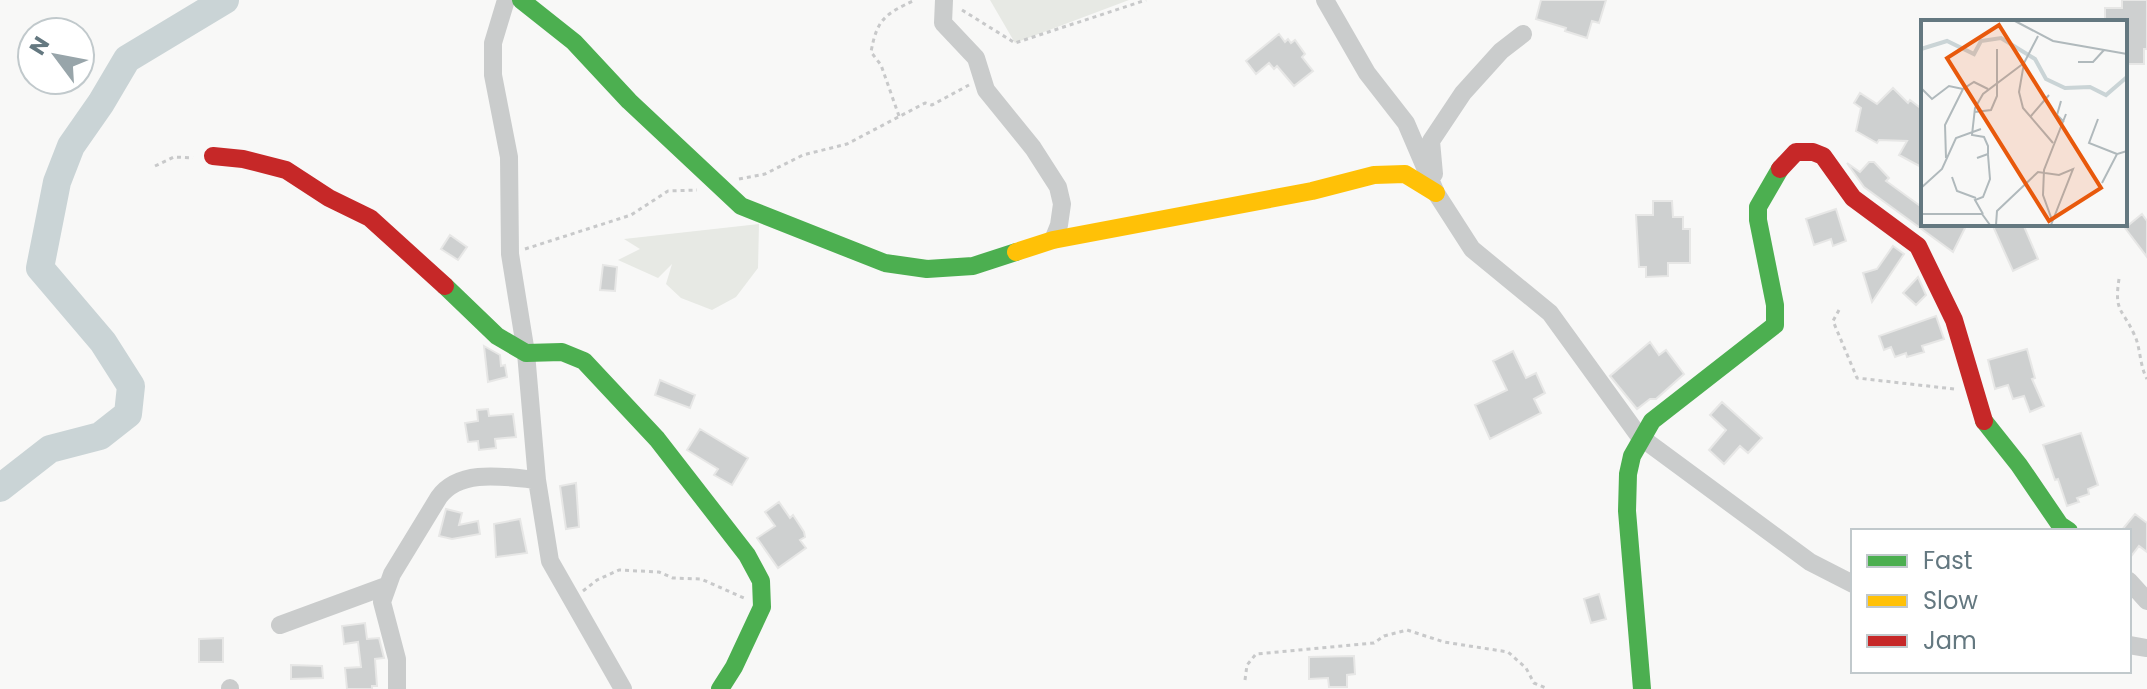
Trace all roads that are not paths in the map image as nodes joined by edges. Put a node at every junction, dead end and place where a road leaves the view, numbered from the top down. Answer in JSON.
{"nodes":[{"id":1,"x":506,"y":0,"type":"edge"},
{"id":2,"x":521,"y":0,"type":"edge"},
{"id":3,"x":1325,"y":0,"type":"edge"},
{"id":4,"x":950,"y":4,"type":"edge"},
{"id":5,"x":1523,"y":34,"type":"dead end"},
{"id":6,"x":213,"y":156,"type":"road end"},
{"id":7,"x":1436,"y":193,"type":"junction"},
{"id":8,"x":1053,"y":240,"type":"junction"},
{"id":9,"x":526,"y":353,"type":"junction"},
{"id":10,"x":1639,"y":436,"type":"junction"},
{"id":11,"x":537,"y":480,"type":"junction"},
{"id":12,"x":2066,"y":529,"type":"edge"},
{"id":13,"x":1851,"y":583,"type":"edge"},
{"id":14,"x":2131,"y":583,"type":"edge"},
{"id":15,"x":386,"y":586,"type":"junction"},
{"id":16,"x":2147,"y":601,"type":"edge"},
{"id":17,"x":280,"y":625,"type":"dead end"},
{"id":18,"x":397,"y":689,"type":"edge"},
{"id":19,"x":623,"y":689,"type":"edge"},
{"id":20,"x":720,"y":689,"type":"edge"},
{"id":21,"x":1642,"y":689,"type":"edge"}],
"edges":[{"from":1,"to":9,"type":"street"},
{"from":2,"to":8,"type":"street"},
{"from":3,"to":7,"type":"street"},
{"from":4,"to":8,"type":"street"},
{"from":5,"to":7,"type":"street"},
{"from":6,"to":9,"type":"street"},
{"from":7,"to":8,"type":"street"},
{"from":7,"to":10,"type":"street"},
{"from":9,"to":11,"type":"street"},
{"from":9,"to":20,"type":"street"},
{"from":10,"to":12,"type":"street"},
{"from":10,"to":13,"type":"street"},
{"from":10,"to":21,"type":"street"},
{"from":11,"to":15,"type":"street"},
{"from":11,"to":19,"type":"street"},
{"from":14,"to":16,"type":"street"},
{"from":15,"to":17,"type":"street"},
{"from":15,"to":18,"type":"street"}]}
